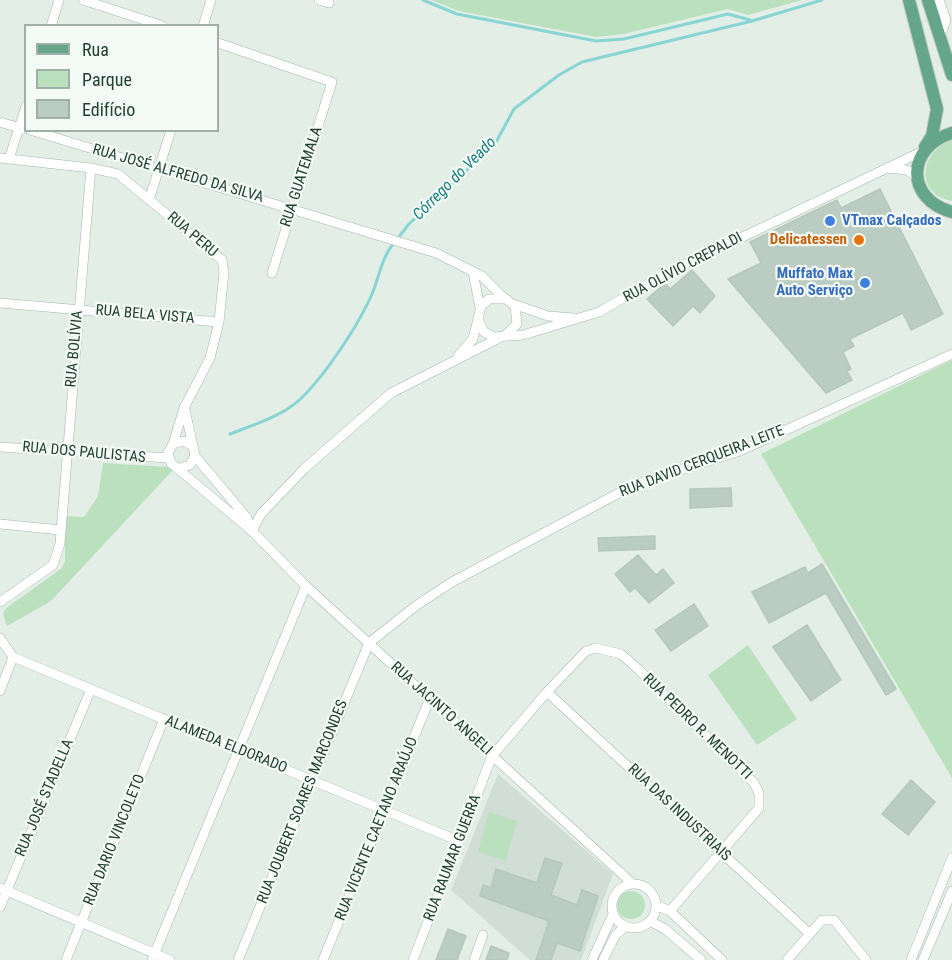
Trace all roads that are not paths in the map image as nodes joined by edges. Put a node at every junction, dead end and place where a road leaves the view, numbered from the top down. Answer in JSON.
{"nodes":[{"id":1,"x":59,"y":0,"type":"edge"},
{"id":2,"x":84,"y":0,"type":"edge"},
{"id":3,"x":211,"y":0,"type":"edge"},
{"id":4,"x":909,"y":0,"type":"edge"},
{"id":5,"x":928,"y":0,"type":"edge"},
{"id":6,"x":939,"y":0,"type":"edge"},
{"id":7,"x":52,"y":24,"type":"edge"},
{"id":8,"x":157,"y":24,"type":"edge"},
{"id":9,"x":204,"y":24,"type":"edge"},
{"id":10,"x":940,"y":37,"type":"junction"},
{"id":11,"x":219,"y":43,"type":"edge"},
{"id":12,"x":952,"y":75,"type":"edge"},
{"id":13,"x":0,"y":122,"type":"edge"},
{"id":14,"x":22,"y":128,"type":"edge"},
{"id":15,"x":37,"y":132,"type":"edge"},
{"id":16,"x":170,"y":132,"type":"edge"},
{"id":17,"x":952,"y":133,"type":"edge"},
{"id":18,"x":924,"y":149,"type":"junction"},
{"id":19,"x":5,"y":159,"type":"edge"},
{"id":20,"x":92,"y":168,"type":"junction"},
{"id":21,"x":884,"y":168,"type":"junction"},
{"id":22,"x":159,"y":169,"type":"junction"},
{"id":23,"x":917,"y":177,"type":"junction"},
{"id":24,"x":149,"y":200,"type":"junction"},
{"id":25,"x":292,"y":208,"type":"junction"},
{"id":26,"x":952,"y":212,"type":"edge"},
{"id":27,"x":473,"y":272,"type":"junction"},
{"id":28,"x":272,"y":273,"type":"dead end"},
{"id":29,"x":504,"y":298,"type":"junction"},
{"id":30,"x":0,"y":303,"type":"edge"},
{"id":31,"x":513,"y":304,"type":"junction"},
{"id":32,"x":78,"y":308,"type":"junction"},
{"id":33,"x":480,"y":308,"type":"junction"},
{"id":34,"x":478,"y":319,"type":"junction"},
{"id":35,"x":580,"y":319,"type":"junction"},
{"id":36,"x":219,"y":322,"type":"junction"},
{"id":37,"x":503,"y":337,"type":"junction"},
{"id":38,"x":952,"y":354,"type":"edge"},
{"id":39,"x":454,"y":360,"type":"junction"},
{"id":40,"x":184,"y":408,"type":"junction"},
{"id":41,"x":173,"y":444,"type":"junction"},
{"id":42,"x":193,"y":446,"type":"junction"},
{"id":43,"x":0,"y":447,"type":"edge"},
{"id":44,"x":66,"y":452,"type":"junction"},
{"id":45,"x":195,"y":456,"type":"junction"},
{"id":46,"x":168,"y":458,"type":"junction"},
{"id":47,"x":180,"y":468,"type":"junction"},
{"id":48,"x":0,"y":524,"type":"edge"},
{"id":49,"x":61,"y":530,"type":"junction"},
{"id":50,"x":252,"y":531,"type":"junction"},
{"id":51,"x":306,"y":586,"type":"junction"},
{"id":52,"x":5,"y":594,"type":"edge"},
{"id":53,"x":0,"y":602,"type":"edge"},
{"id":54,"x":0,"y":638,"type":"edge"},
{"id":55,"x":369,"y":644,"type":"junction"},
{"id":56,"x":621,"y":654,"type":"joint"},
{"id":57,"x":13,"y":657,"type":"junction"},
{"id":58,"x":92,"y":689,"type":"junction"},
{"id":59,"x":0,"y":691,"type":"edge"},
{"id":60,"x":547,"y":692,"type":"junction"},
{"id":61,"x":430,"y":698,"type":"junction"},
{"id":62,"x":164,"y":719,"type":"junction"},
{"id":63,"x":238,"y":750,"type":"junction"},
{"id":64,"x":492,"y":756,"type":"junction"},
{"id":65,"x":312,"y":780,"type":"junction"},
{"id":66,"x":384,"y":810,"type":"junction"},
{"id":67,"x":459,"y":841,"type":"junction"},
{"id":68,"x":721,"y":852,"type":"junction"},
{"id":69,"x":952,"y":858,"type":"edge"},
{"id":70,"x":633,"y":884,"type":"junction"},
{"id":71,"x":3,"y":890,"type":"edge"},
{"id":72,"x":952,"y":891,"type":"edge"},
{"id":73,"x":656,"y":906,"type":"junction"},
{"id":74,"x":0,"y":908,"type":"edge"},
{"id":75,"x":670,"y":911,"type":"junction"},
{"id":76,"x":614,"y":914,"type":"junction"},
{"id":77,"x":650,"y":921,"type":"junction"},
{"id":78,"x":82,"y":923,"type":"junction"},
{"id":79,"x":625,"y":926,"type":"junction"},
{"id":80,"x":810,"y":934,"type":"junction"},
{"id":81,"x":483,"y":935,"type":"dead end"},
{"id":82,"x":153,"y":957,"type":"edge"},
{"id":83,"x":66,"y":960,"type":"edge"},
{"id":84,"x":170,"y":960,"type":"edge"},
{"id":85,"x":238,"y":960,"type":"edge"},
{"id":86,"x":323,"y":960,"type":"edge"},
{"id":87,"x":413,"y":960,"type":"edge"},
{"id":88,"x":474,"y":960,"type":"edge"},
{"id":89,"x":592,"y":960,"type":"edge"},
{"id":90,"x":603,"y":960,"type":"edge"},
{"id":91,"x":701,"y":960,"type":"edge"},
{"id":92,"x":722,"y":960,"type":"edge"},
{"id":93,"x":787,"y":960,"type":"edge"},
{"id":94,"x":866,"y":960,"type":"edge"},
{"id":95,"x":911,"y":960,"type":"edge"},
{"id":96,"x":923,"y":960,"type":"edge"}],
"edges":[{"from":1,"to":7,"type":"street"},
{"from":2,"to":8,"type":"street"},
{"from":3,"to":9,"type":"street"},
{"from":4,"to":18,"type":"main road"},
{"from":5,"to":10,"type":"main road"},
{"from":6,"to":10,"type":"street"},
{"from":10,"to":12,"type":"main road"},
{"from":11,"to":25,"type":"street","name":"RUA GUATEMALA"},
{"from":13,"to":14,"type":"street"},
{"from":14,"to":19,"type":"street"},
{"from":15,"to":22,"type":"street","name":"RUA JOSÉ ALFREDO DA SILVA"},
{"from":16,"to":22,"type":"street"},
{"from":17,"to":18,"type":"main road"},
{"from":18,"to":21,"type":"street","name":"RUA OLÍVIO CREPALDI"},
{"from":18,"to":23,"type":"main road"},
{"from":19,"to":20,"type":"street","name":"RUA PERU"},
{"from":20,"to":24,"type":"street","name":"RUA PERU"},
{"from":20,"to":32,"type":"street","name":"RUA BOLÍVIA"},
{"from":21,"to":23,"type":"street"},
{"from":21,"to":35,"type":"street","name":"RUA OLÍVIO CREPALDI"},
{"from":22,"to":24,"type":"street"},
{"from":22,"to":25,"type":"street","name":"RUA JOSÉ ALFREDO DA SILVA"},
{"from":23,"to":26,"type":"main road"},
{"from":24,"to":36,"type":"street","name":"RUA PERU"},
{"from":25,"to":27,"type":"street","name":"RUA JOSÉ ALFREDO DA SILVA"},
{"from":25,"to":28,"type":"street","name":"RUA GUATEMALA"},
{"from":27,"to":29,"type":"street","name":"RUA JOSÉ ALFREDO DA SILVA"},
{"from":27,"to":33,"type":"street"},
{"from":29,"to":31,"type":"street"},
{"from":29,"to":33,"type":"street"},
{"from":30,"to":32,"type":"street","name":"RUA BELA VISTA"},
{"from":31,"to":35,"type":"street","name":"RUA OLÍVIO CREPALDI"},
{"from":31,"to":37,"type":"street"},
{"from":32,"to":36,"type":"street","name":"RUA BELA VISTA"},
{"from":32,"to":44,"type":"street","name":"RUA BOLÍVIA"},
{"from":33,"to":34,"type":"street"},
{"from":34,"to":37,"type":"street"},
{"from":34,"to":39,"type":"street","name":"RUA OLÍVIO CREPALDI"},
{"from":35,"to":37,"type":"street","name":"RUA OLÍVIO CREPALDI"},
{"from":36,"to":40,"type":"street","name":"RUA PERU"},
{"from":37,"to":39,"type":"street","name":"RUA OLÍVIO CREPALDI"},
{"from":38,"to":55,"type":"street","name":"RUA DAVID CERQUEIRA LEITE"},
{"from":39,"to":50,"type":"street","name":"RUA OLÍVIO CREPALDI"},
{"from":40,"to":41,"type":"street","name":"RUA PERU"},
{"from":40,"to":42,"type":"street"},
{"from":41,"to":42,"type":"street"},
{"from":41,"to":46,"type":"street"},
{"from":42,"to":45,"type":"street"},
{"from":43,"to":44,"type":"street","name":"RUA DOS PAULISTAS"},
{"from":44,"to":46,"type":"street","name":"RUA DOS PAULISTAS"},
{"from":44,"to":49,"type":"street","name":"RUA BOLÍVIA"},
{"from":45,"to":47,"type":"street"},
{"from":45,"to":50,"type":"street","name":"RUA JACINTO ANGELI"},
{"from":46,"to":47,"type":"street"},
{"from":47,"to":50,"type":"street","name":"RUA JACINTO ANGELI"},
{"from":48,"to":49,"type":"street"},
{"from":49,"to":52,"type":"street","name":"RUA BOLÍVIA"},
{"from":50,"to":51,"type":"street","name":"RUA JACINTO ANGELI"},
{"from":51,"to":55,"type":"street","name":"RUA JACINTO ANGELI"},
{"from":51,"to":63,"type":"street"},
{"from":52,"to":53,"type":"street","name":"RUA BOLÍVIA"},
{"from":54,"to":57,"type":"street"},
{"from":55,"to":61,"type":"street","name":"RUA JACINTO ANGELI"},
{"from":55,"to":65,"type":"street","name":"RUA JOUBERT SOARES MARCONDES"},
{"from":56,"to":60,"type":"street","name":"RUA RAUMAR GUERRA"},
{"from":56,"to":68,"type":"street","name":"RUA PEDRO R. MENOTTI"},
{"from":57,"to":58,"type":"street","name":"ALAMEDA ELDORADO"},
{"from":57,"to":59,"type":"street"},
{"from":58,"to":62,"type":"street","name":"ALAMEDA ELDORADO"},
{"from":58,"to":71,"type":"street","name":"RUA JOSÉ STADELLA"},
{"from":60,"to":64,"type":"street","name":"RUA RAUMAR GUERRA"},
{"from":60,"to":68,"type":"street","name":"RUA DAS INDUSTRIAIS"},
{"from":61,"to":64,"type":"street","name":"RUA JACINTO ANGELI"},
{"from":61,"to":66,"type":"street","name":"RUA VICENTE CAETANO ARAÚJO"},
{"from":62,"to":63,"type":"street","name":"ALAMEDA ELDORADO"},
{"from":62,"to":78,"type":"street","name":"RUA DARIO VINCOLETO"},
{"from":63,"to":65,"type":"street","name":"ALAMEDA ELDORADO"},
{"from":63,"to":82,"type":"street"},
{"from":64,"to":67,"type":"street","name":"RUA RAUMAR GUERRA"},
{"from":64,"to":70,"type":"street","name":"RUA JACINTO ANGELI"},
{"from":65,"to":66,"type":"street","name":"ALAMEDA ELDORADO"},
{"from":65,"to":85,"type":"street","name":"RUA JOUBERT SOARES MARCONDES"},
{"from":66,"to":67,"type":"street","name":"ALAMEDA ELDORADO"},
{"from":66,"to":86,"type":"street","name":"RUA VICENTE CAETANO ARAÚJO"},
{"from":67,"to":87,"type":"street","name":"RUA RAUMAR GUERRA"},
{"from":68,"to":75,"type":"street"},
{"from":68,"to":80,"type":"street","name":"RUA DAS INDUSTRIAIS"},
{"from":69,"to":95,"type":"street"},
{"from":70,"to":73,"type":"street"},
{"from":70,"to":76,"type":"street"},
{"from":71,"to":74,"type":"street","name":"RUA JOSÉ STADELLA"},
{"from":71,"to":78,"type":"street"},
{"from":72,"to":96,"type":"street"},
{"from":73,"to":75,"type":"street"},
{"from":73,"to":77,"type":"street"},
{"from":75,"to":92,"type":"street"},
{"from":76,"to":79,"type":"street"},
{"from":76,"to":89,"type":"street"},
{"from":77,"to":79,"type":"street"},
{"from":77,"to":91,"type":"street"},
{"from":78,"to":82,"type":"street"},
{"from":78,"to":83,"type":"street","name":"RUA DARIO VINCOLETO"},
{"from":79,"to":90,"type":"street"},
{"from":80,"to":93,"type":"street"},
{"from":80,"to":94,"type":"street"},
{"from":81,"to":88,"type":"street"},
{"from":82,"to":84,"type":"street"}]}
